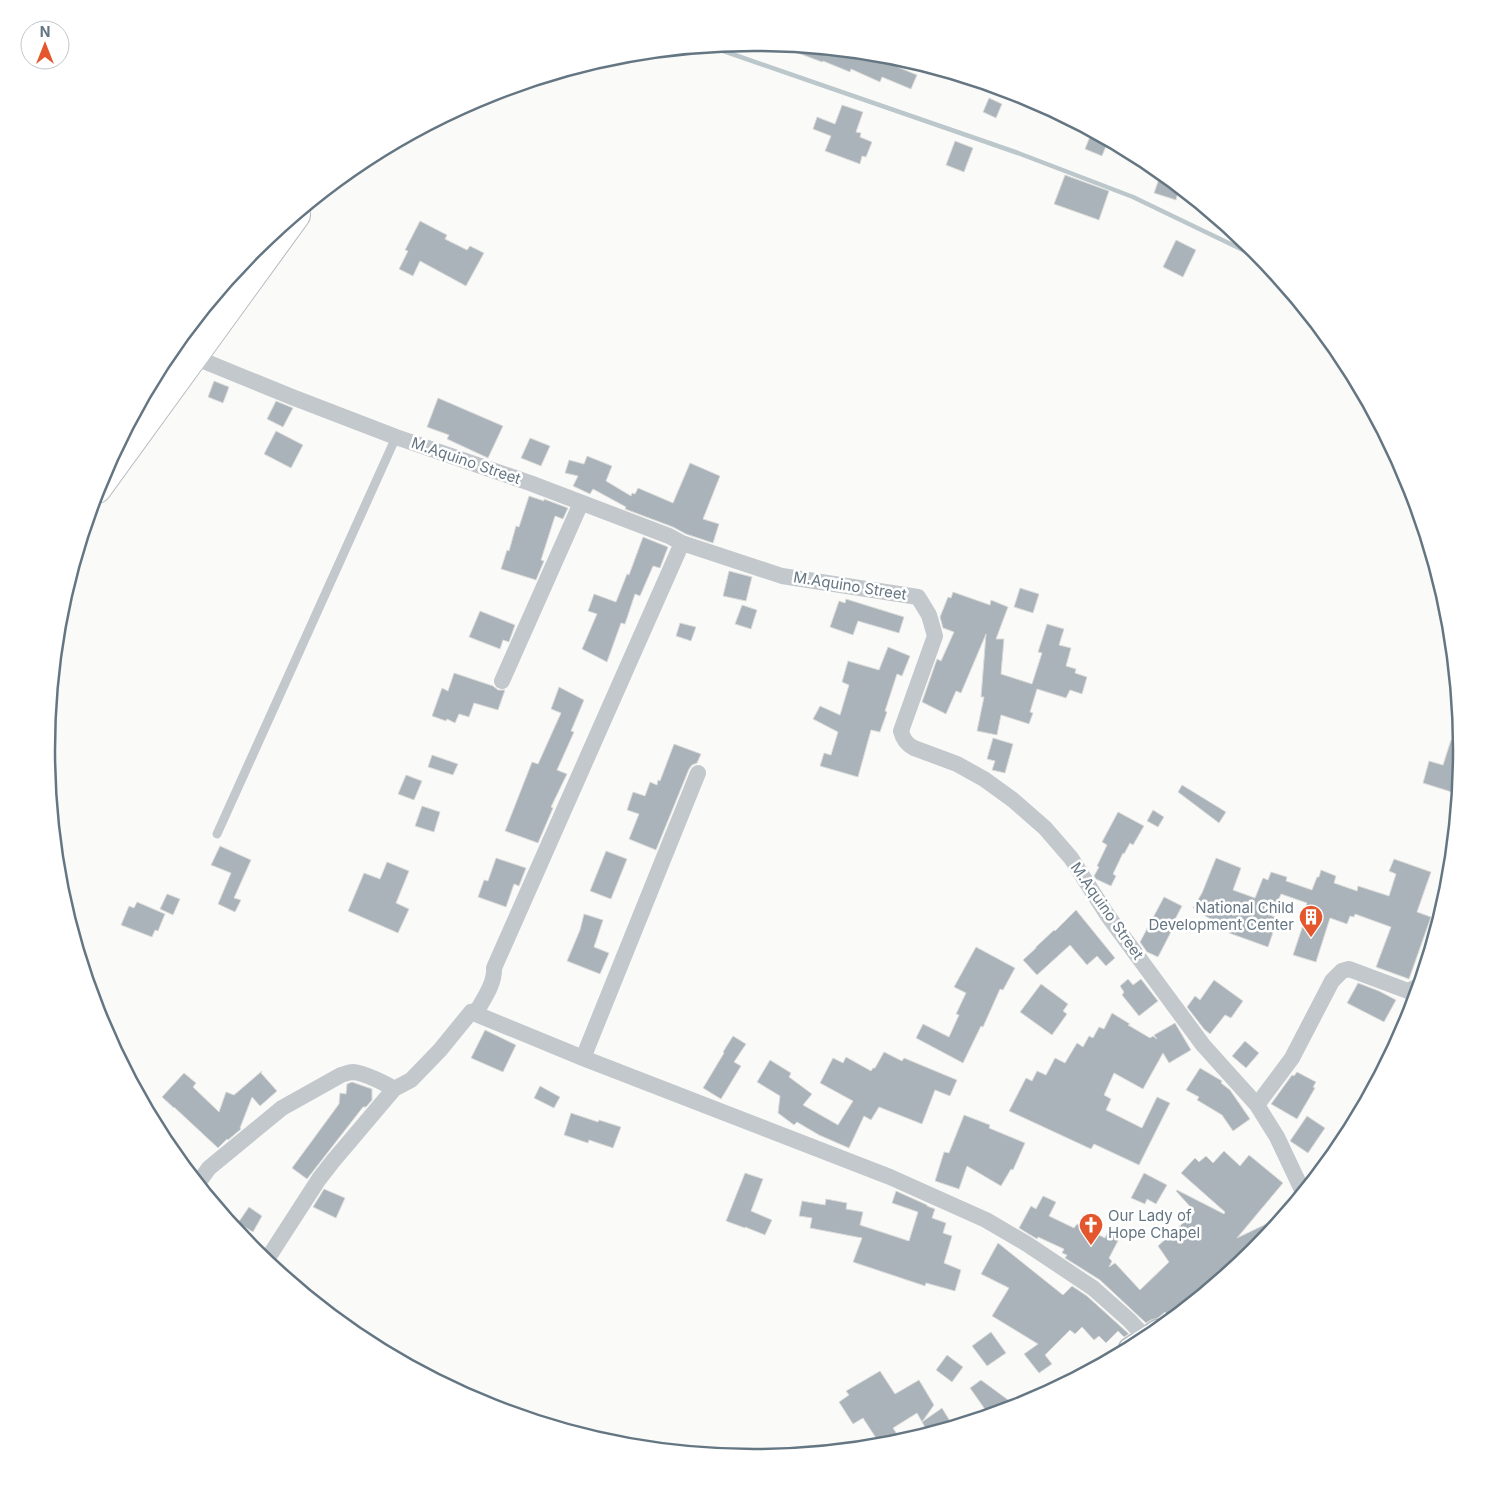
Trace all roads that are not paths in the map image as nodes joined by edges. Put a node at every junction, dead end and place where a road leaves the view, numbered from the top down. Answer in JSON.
{"nodes":[{"id":1,"x":270,"y":247,"type":"edge"},
{"id":2,"x":183,"y":352,"type":"edge"},
{"id":3,"x":396,"y":437,"type":"junction"},
{"id":4,"x":128,"y":438,"type":"edge"},
{"id":5,"x":581,"y":504,"type":"junction"},
{"id":6,"x":682,"y":543,"type":"junction"},
{"id":7,"x":502,"y":680,"type":"dead end"},
{"id":8,"x":698,"y":773,"type":"dead end"},
{"id":9,"x":217,"y":834,"type":"dead end"},
{"id":10,"x":1410,"y":990,"type":"edge"},
{"id":11,"x":472,"y":1012,"type":"junction"},
{"id":12,"x":583,"y":1058,"type":"junction"},
{"id":13,"x":394,"y":1089,"type":"junction"},
{"id":14,"x":1257,"y":1106,"type":"junction"},
{"id":15,"x":201,"y":1179,"type":"edge"},
{"id":16,"x":1300,"y":1187,"type":"edge"},
{"id":17,"x":270,"y":1255,"type":"edge"},
{"id":18,"x":1140,"y":1333,"type":"edge"}],
"edges":[{"from":1,"to":2,"type":"highway"},
{"from":2,"to":3,"type":"street","name":"M.Aquino Street"},
{"from":2,"to":4,"type":"highway"},
{"from":3,"to":5,"type":"street","name":"M.Aquino Street"},
{"from":3,"to":9,"type":"lane"},
{"from":5,"to":6,"type":"street","name":"M.Aquino Street"},
{"from":5,"to":7,"type":"street"},
{"from":6,"to":11,"type":"street"},
{"from":6,"to":14,"type":"street","name":"M.Aquino Street"},
{"from":8,"to":12,"type":"street"},
{"from":10,"to":14,"type":"street"},
{"from":11,"to":12,"type":"street"},
{"from":11,"to":13,"type":"street"},
{"from":12,"to":18,"type":"street"},
{"from":13,"to":15,"type":"street"},
{"from":13,"to":17,"type":"street"},
{"from":14,"to":16,"type":"street","name":"M.Aquino Street"}]}
